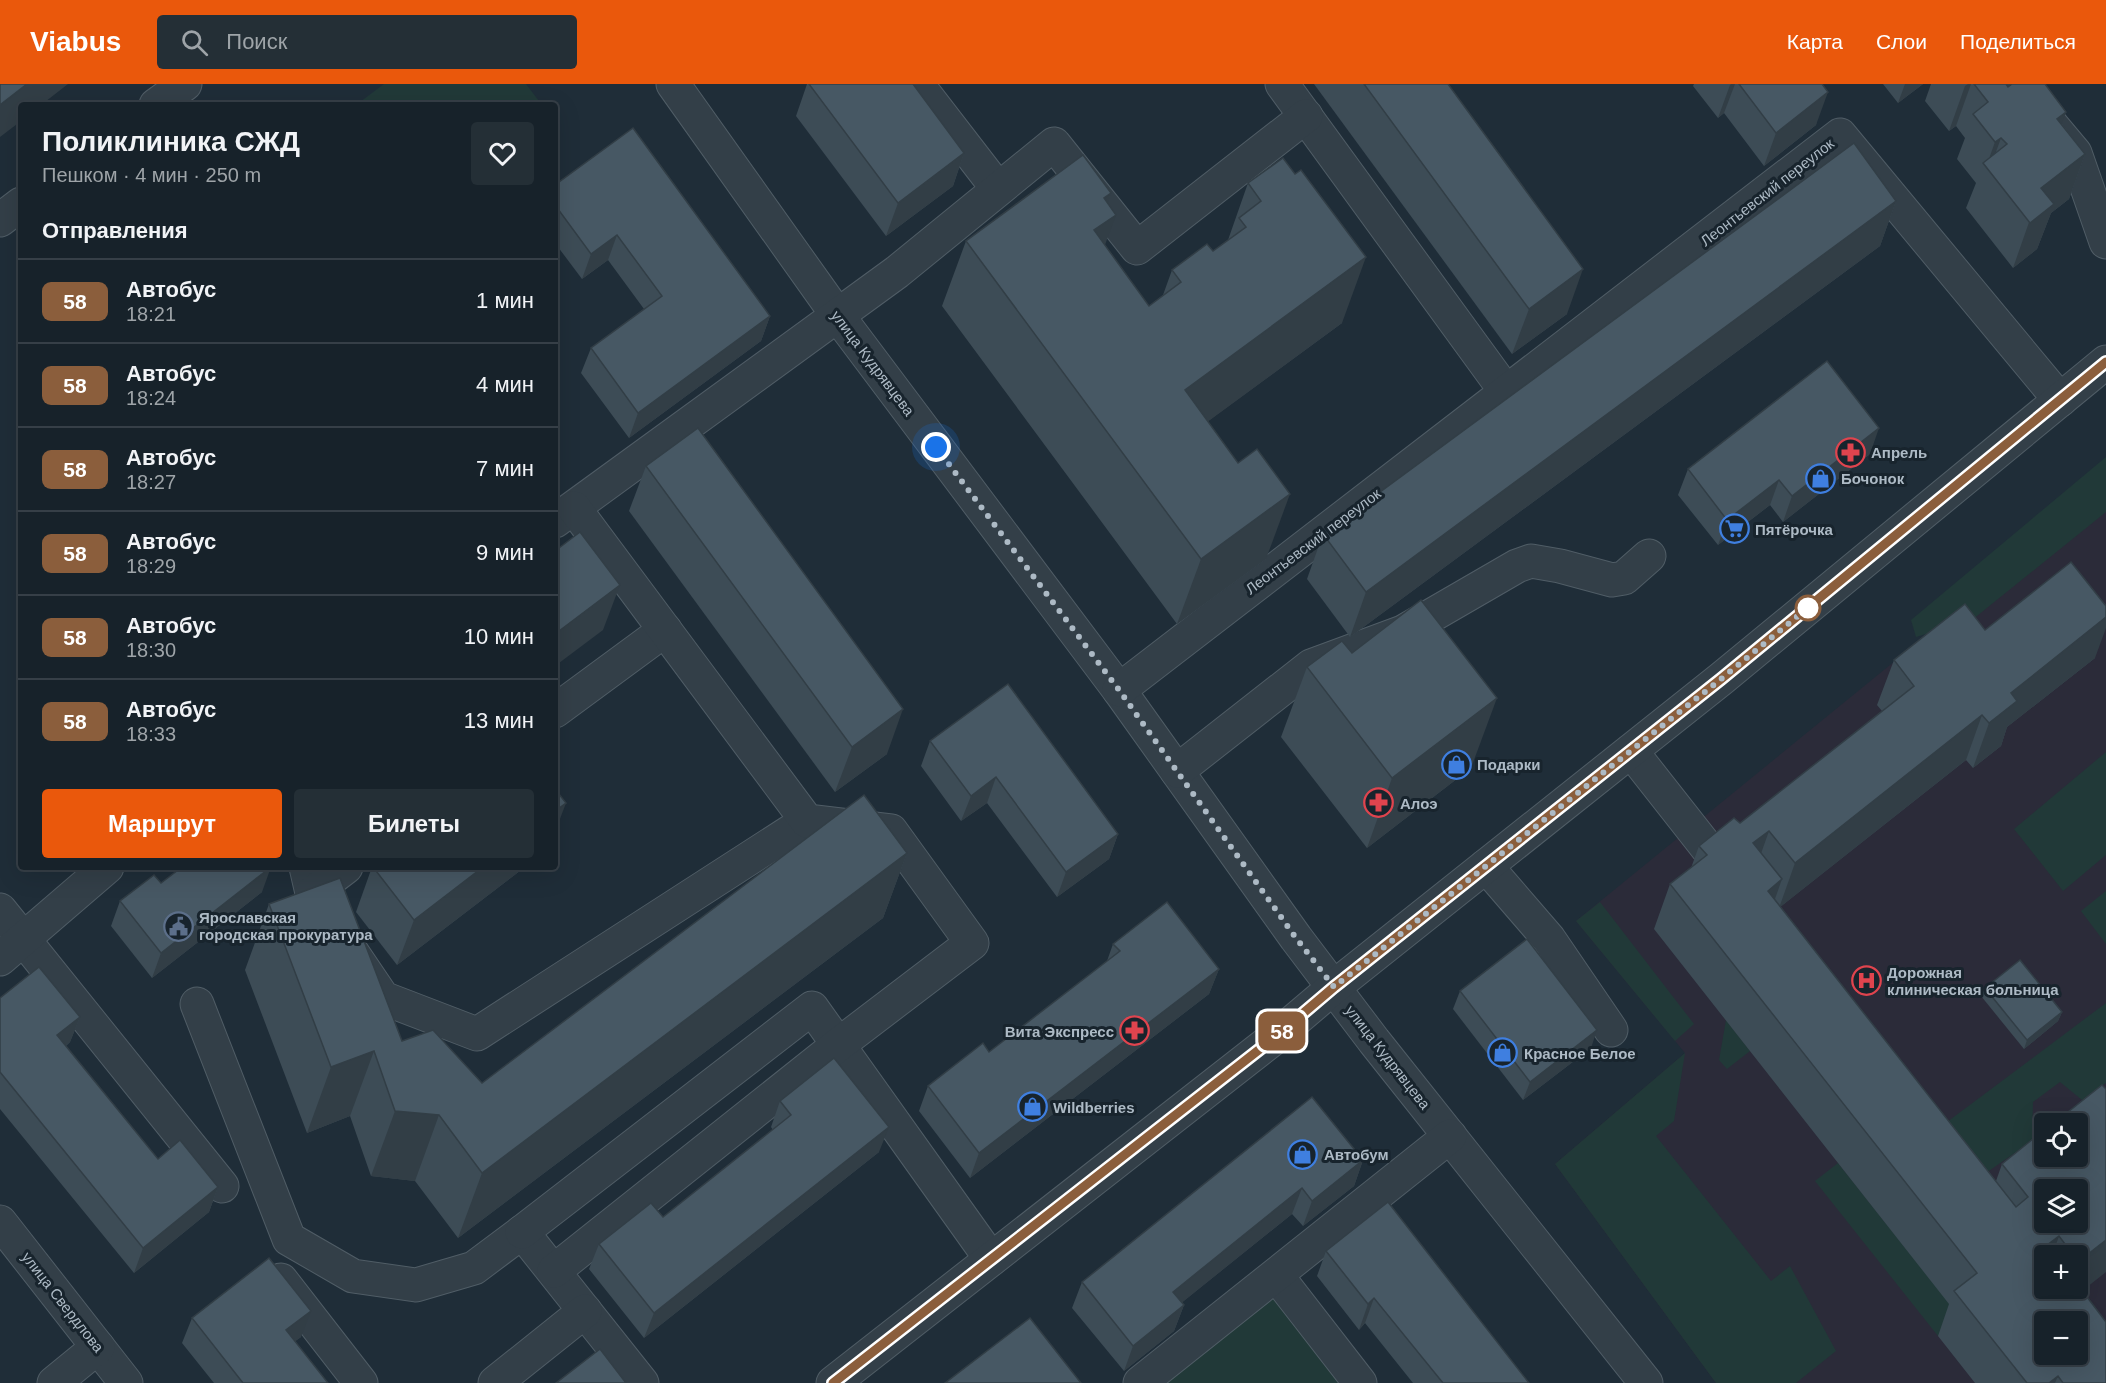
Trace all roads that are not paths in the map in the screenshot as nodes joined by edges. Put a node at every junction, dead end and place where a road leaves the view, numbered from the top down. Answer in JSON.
{"nodes":[{"id":1,"x":185,"y":84,"type":"edge"},
{"id":2,"x":673,"y":84,"type":"edge"},
{"id":3,"x":917,"y":84,"type":"edge"},
{"id":4,"x":1282,"y":84,"type":"edge"},
{"id":5,"x":2017,"y":84,"type":"edge"},
{"id":6,"x":160,"y":102,"type":"edge"},
{"id":7,"x":1306,"y":116,"type":"junction"},
{"id":8,"x":998,"y":189,"type":"junction"},
{"id":9,"x":18,"y":206,"type":"edge"},
{"id":10,"x":0,"y":220,"type":"edge"},
{"id":11,"x":2106,"y":242,"type":"edge"},
{"id":12,"x":838,"y":316,"type":"junction"},
{"id":13,"x":2106,"y":362,"type":"edge"},
{"id":14,"x":1507,"y":393,"type":"junction"},
{"id":15,"x":2060,"y":400,"type":"junction"},
{"id":16,"x":565,"y":514,"type":"edge"},
{"id":17,"x":1649,"y":556,"type":"dead end"},
{"id":18,"x":665,"y":630,"type":"junction"},
{"id":19,"x":1119,"y":690,"type":"junction"},
{"id":20,"x":558,"y":709,"type":"edge"},
{"id":21,"x":1631,"y":751,"type":"junction"},
{"id":22,"x":1177,"y":771,"type":"junction"},
{"id":23,"x":807,"y":821,"type":"junction"},
{"id":24,"x":1486,"y":866,"type":"junction"},
{"id":25,"x":1724,"y":868,"type":"edge"},
{"id":26,"x":104,"y":870,"type":"edge"},
{"id":27,"x":337,"y":870,"type":"edge"},
{"id":28,"x":309,"y":880,"type":"edge"},
{"id":29,"x":0,"y":910,"type":"edge"},
{"id":30,"x":12,"y":949,"type":"edge"},
{"id":31,"x":1334,"y":987,"type":"junction"},
{"id":32,"x":197,"y":1004,"type":"dead end"},
{"id":33,"x":1611,"y":1030,"type":"dead end"},
{"id":34,"x":838,"y":1045,"type":"junction"},
{"id":35,"x":1450,"y":1136,"type":"junction"},
{"id":36,"x":222,"y":1186,"type":"dead end"},
{"id":37,"x":0,"y":1222,"type":"edge"},
{"id":38,"x":522,"y":1232,"type":"junction"},
{"id":39,"x":991,"y":1259,"type":"junction"},
{"id":40,"x":554,"y":1271,"type":"junction"},
{"id":41,"x":1277,"y":1275,"type":"junction"},
{"id":42,"x":280,"y":1279,"type":"edge"},
{"id":43,"x":585,"y":1311,"type":"junction"},
{"id":44,"x":98,"y":1347,"type":"junction"},
{"id":45,"x":54,"y":1383,"type":"edge"},
{"id":46,"x":126,"y":1383,"type":"edge"},
{"id":47,"x":361,"y":1383,"type":"edge"},
{"id":48,"x":495,"y":1383,"type":"edge"},
{"id":49,"x":642,"y":1383,"type":"edge"},
{"id":50,"x":832,"y":1383,"type":"edge"},
{"id":51,"x":1140,"y":1383,"type":"edge"},
{"id":52,"x":1360,"y":1383,"type":"edge"},
{"id":53,"x":1646,"y":1383,"type":"edge"}],
"edges":[{"from":1,"to":6,"type":"street"},
{"from":2,"to":12,"type":"street","name":"улица Кудрявцева"},
{"from":3,"to":8,"type":"street"},
{"from":4,"to":7,"type":"street"},
{"from":5,"to":11,"type":"street"},
{"from":7,"to":8,"type":"street"},
{"from":7,"to":14,"type":"street"},
{"from":8,"to":12,"type":"street"},
{"from":9,"to":10,"type":"street"},
{"from":12,"to":16,"type":"street"},
{"from":12,"to":19,"type":"street","name":"улица Кудрявцева"},
{"from":13,"to":15,"type":"street"},
{"from":14,"to":15,"type":"street","name":"Леонтьевский переулок"},
{"from":14,"to":19,"type":"street","name":"Леонтьевский переулок"},
{"from":15,"to":21,"type":"street"},
{"from":16,"to":18,"type":"street"},
{"from":17,"to":22,"type":"street"},
{"from":18,"to":20,"type":"street"},
{"from":18,"to":23,"type":"street"},
{"from":19,"to":22,"type":"street","name":"улица Кудрявцева"},
{"from":21,"to":24,"type":"street"},
{"from":21,"to":25,"type":"street"},
{"from":22,"to":31,"type":"street","name":"улица Кудрявцева"},
{"from":23,"to":28,"type":"street"},
{"from":23,"to":34,"type":"street"},
{"from":24,"to":31,"type":"street"},
{"from":24,"to":33,"type":"street"},
{"from":26,"to":30,"type":"street"},
{"from":27,"to":28,"type":"street"},
{"from":29,"to":30,"type":"street"},
{"from":30,"to":36,"type":"street"},
{"from":31,"to":35,"type":"street","name":"улица Кудрявцева"},
{"from":31,"to":39,"type":"street"},
{"from":32,"to":38,"type":"street"},
{"from":34,"to":38,"type":"street"},
{"from":34,"to":39,"type":"street"},
{"from":34,"to":40,"type":"street"},
{"from":35,"to":41,"type":"street"},
{"from":35,"to":53,"type":"street","name":"улица Кудрявцева"},
{"from":37,"to":44,"type":"street","name":"улица Свердлова"},
{"from":38,"to":40,"type":"street"},
{"from":39,"to":50,"type":"street"},
{"from":40,"to":43,"type":"street"},
{"from":41,"to":51,"type":"street"},
{"from":41,"to":52,"type":"street"},
{"from":42,"to":47,"type":"street"},
{"from":43,"to":48,"type":"street"},
{"from":43,"to":49,"type":"street"},
{"from":44,"to":45,"type":"street"},
{"from":44,"to":46,"type":"street","name":"улица Свердлова"}]}
